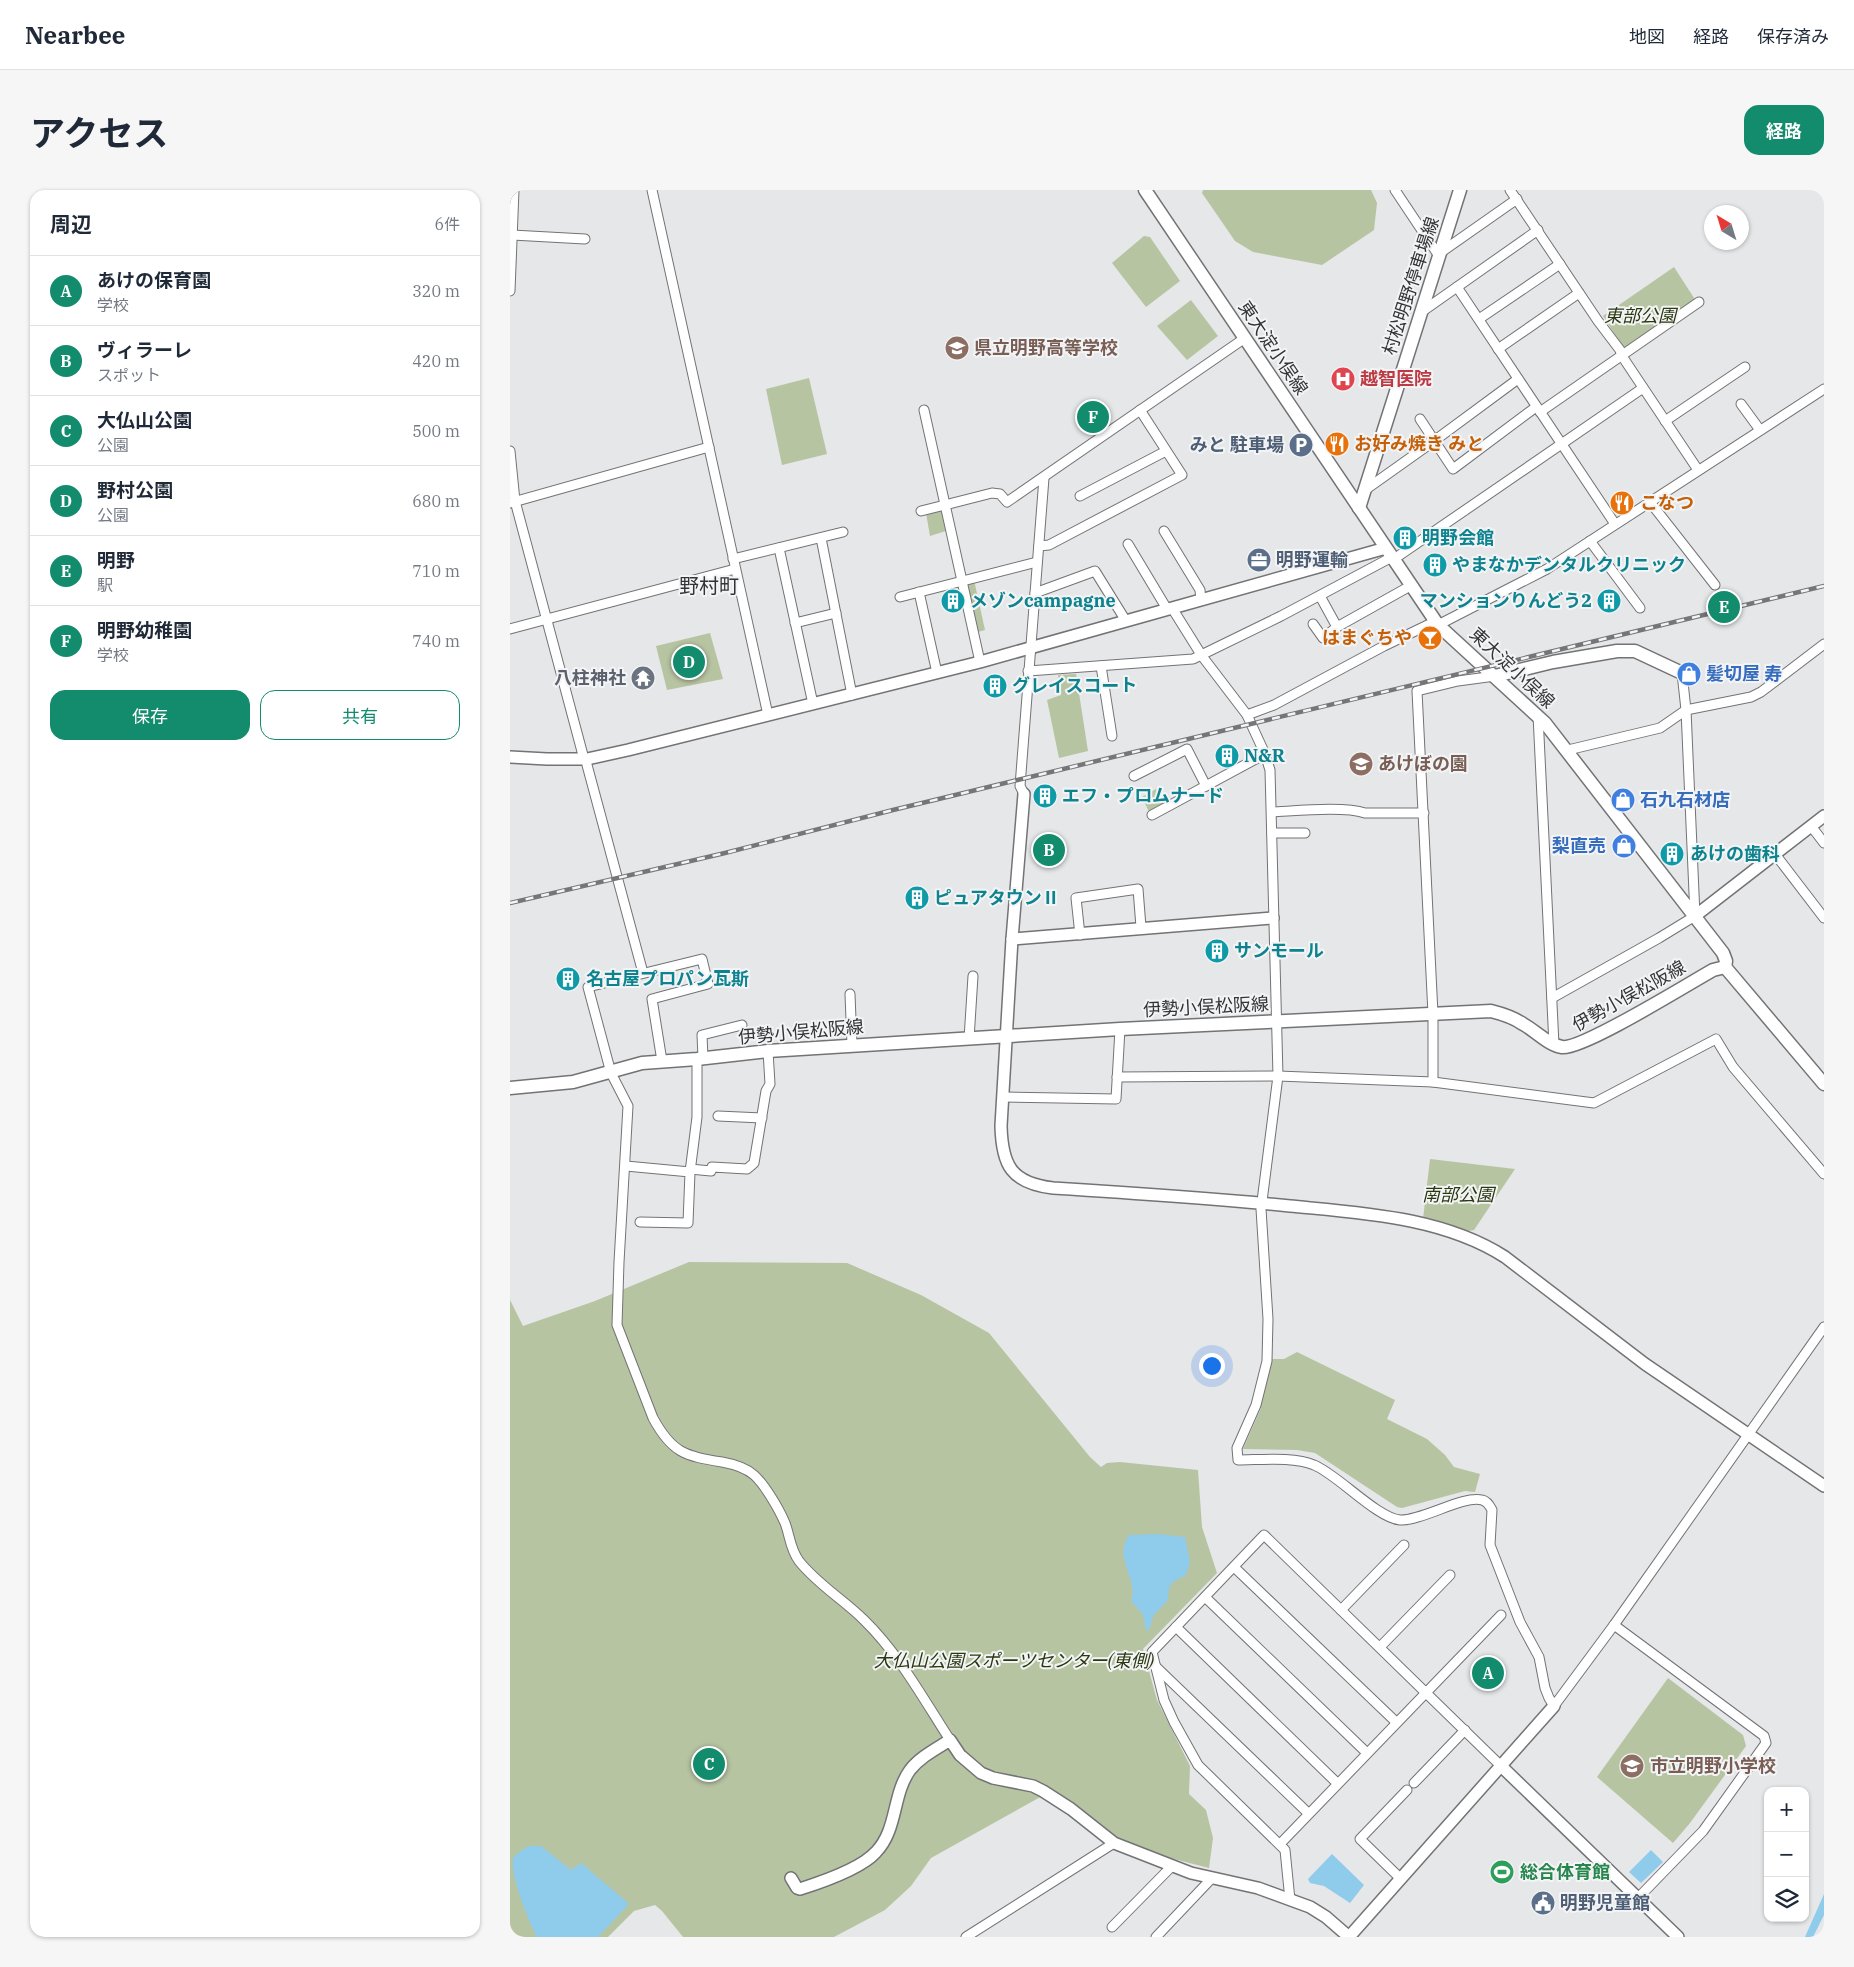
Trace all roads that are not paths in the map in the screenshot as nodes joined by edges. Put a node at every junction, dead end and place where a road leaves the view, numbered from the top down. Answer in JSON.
{"nodes":[{"id":1,"x":514,"y":190,"type":"edge"},
{"id":2,"x":652,"y":190,"type":"edge"},
{"id":3,"x":1145,"y":190,"type":"edge"},
{"id":4,"x":1395,"y":190,"type":"edge"},
{"id":5,"x":1510,"y":190,"type":"edge"},
{"id":6,"x":1461,"y":191,"type":"edge"},
{"id":7,"x":1517,"y":199,"type":"junction"},
{"id":8,"x":1538,"y":230,"type":"junction"},
{"id":9,"x":512,"y":235,"type":"junction"},
{"id":10,"x":585,"y":239,"type":"dead end"},
{"id":11,"x":1439,"y":254,"type":"junction"},
{"id":12,"x":1560,"y":264,"type":"junction"},
{"id":13,"x":1457,"y":287,"type":"junction"},
{"id":14,"x":510,"y":291,"type":"edge"},
{"id":15,"x":1579,"y":293,"type":"junction"},
{"id":16,"x":1699,"y":302,"type":"dead end"},
{"id":17,"x":1420,"y":313,"type":"junction"},
{"id":18,"x":1478,"y":319,"type":"junction"},
{"id":19,"x":1244,"y":338,"type":"junction"},
{"id":20,"x":1498,"y":349,"type":"junction"},
{"id":21,"x":1622,"y":356,"type":"junction"},
{"id":22,"x":1745,"y":367,"type":"dead end"},
{"id":23,"x":1518,"y":379,"type":"junction"},
{"id":24,"x":1643,"y":388,"type":"junction"},
{"id":25,"x":1824,"y":389,"type":"edge"},
{"id":26,"x":1741,"y":404,"type":"dead end"},
{"id":27,"x":924,"y":410,"type":"dead end"},
{"id":28,"x":1140,"y":410,"type":"junction"},
{"id":29,"x":1538,"y":410,"type":"junction"},
{"id":30,"x":1420,"y":419,"type":"dead end"},
{"id":31,"x":1666,"y":421,"type":"junction"},
{"id":32,"x":1760,"y":430,"type":"junction"},
{"id":33,"x":1434,"y":441,"type":"junction"},
{"id":34,"x":1561,"y":443,"type":"junction"},
{"id":35,"x":709,"y":447,"type":"junction"},
{"id":36,"x":510,"y":451,"type":"edge"},
{"id":37,"x":1166,"y":451,"type":"junction"},
{"id":38,"x":1698,"y":470,"type":"junction"},
{"id":39,"x":1044,"y":478,"type":"junction"},
{"id":40,"x":1364,"y":490,"type":"junction"},
{"id":41,"x":1080,"y":496,"type":"dead end"},
{"id":42,"x":513,"y":502,"type":"edge"},
{"id":43,"x":1650,"y":502,"type":"junction"},
{"id":44,"x":946,"y":504,"type":"junction"},
{"id":45,"x":1359,"y":508,"type":"junction"},
{"id":46,"x":921,"y":512,"type":"dead end"},
{"id":47,"x":1614,"y":524,"type":"junction"},
{"id":48,"x":1164,"y":531,"type":"dead end"},
{"id":49,"x":843,"y":532,"type":"dead end"},
{"id":50,"x":821,"y":538,"type":"junction"},
{"id":51,"x":1590,"y":541,"type":"junction"},
{"id":52,"x":1128,"y":544,"type":"dead end"},
{"id":53,"x":1039,"y":546,"type":"junction"},
{"id":54,"x":779,"y":548,"type":"junction"},
{"id":55,"x":1391,"y":555,"type":"junction"},
{"id":56,"x":1037,"y":562,"type":"junction"},
{"id":57,"x":734,"y":564,"type":"junction"},
{"id":58,"x":963,"y":581,"type":"junction"},
{"id":59,"x":1715,"y":584,"type":"dead end"},
{"id":60,"x":1412,"y":585,"type":"junction"},
{"id":61,"x":919,"y":592,"type":"junction"},
{"id":62,"x":1035,"y":593,"type":"junction"},
{"id":63,"x":1320,"y":596,"type":"junction"},
{"id":64,"x":900,"y":597,"type":"dead end"},
{"id":65,"x":1201,"y":600,"type":"junction"},
{"id":66,"x":1640,"y":608,"type":"dead end"},
{"id":67,"x":1169,"y":609,"type":"junction"},
{"id":68,"x":836,"y":613,"type":"junction"},
{"id":69,"x":548,"y":619,"type":"junction"},
{"id":70,"x":1126,"y":621,"type":"junction"},
{"id":71,"x":795,"y":623,"type":"junction"},
{"id":72,"x":1437,"y":623,"type":"junction"},
{"id":73,"x":1313,"y":624,"type":"dead end"},
{"id":74,"x":1338,"y":627,"type":"junction"},
{"id":75,"x":510,"y":629,"type":"edge"},
{"id":76,"x":1824,"y":644,"type":"edge"},
{"id":77,"x":1031,"y":647,"type":"junction"},
{"id":78,"x":1202,"y":656,"type":"junction"},
{"id":79,"x":980,"y":662,"type":"junction"},
{"id":80,"x":1101,"y":666,"type":"junction"},
{"id":81,"x":1028,"y":671,"type":"junction"},
{"id":82,"x":937,"y":673,"type":"junction"},
{"id":83,"x":1682,"y":674,"type":"joint"},
{"id":84,"x":1495,"y":676,"type":"junction"},
{"id":85,"x":852,"y":696,"type":"junction"},
{"id":86,"x":813,"y":704,"type":"junction"},
{"id":87,"x":1686,"y":710,"type":"junction"},
{"id":88,"x":768,"y":715,"type":"junction"},
{"id":89,"x":1247,"y":715,"type":"junction"},
{"id":90,"x":1538,"y":715,"type":"junction"},
{"id":91,"x":1112,"y":736,"type":"dead end"},
{"id":92,"x":1568,"y":750,"type":"junction"},
{"id":93,"x":1265,"y":754,"type":"junction"},
{"id":94,"x":510,"y":757,"type":"edge"},
{"id":95,"x":586,"y":759,"type":"junction"},
{"id":96,"x":1134,"y":776,"type":"dead end"},
{"id":97,"x":1206,"y":786,"type":"junction"},
{"id":98,"x":1024,"y":794,"type":"joint"},
{"id":99,"x":1272,"y":812,"type":"junction"},
{"id":100,"x":1424,"y":813,"type":"junction"},
{"id":101,"x":1152,"y":815,"type":"dead end"},
{"id":102,"x":1824,"y":816,"type":"edge"},
{"id":103,"x":1811,"y":826,"type":"junction"},
{"id":104,"x":1272,"y":833,"type":"junction"},
{"id":105,"x":1305,"y":833,"type":"dead end"},
{"id":106,"x":1824,"y":842,"type":"edge"},
{"id":107,"x":1775,"y":854,"type":"junction"},
{"id":108,"x":1695,"y":916,"type":"junction"},
{"id":109,"x":1273,"y":918,"type":"junction"},
{"id":110,"x":1824,"y":918,"type":"edge"},
{"id":111,"x":1141,"y":927,"type":"junction"},
{"id":112,"x":1080,"y":935,"type":"junction"},
{"id":113,"x":1012,"y":939,"type":"junction"},
{"id":114,"x":1726,"y":967,"type":"junction"},
{"id":115,"x":643,"y":973,"type":"junction"},
{"id":116,"x":973,"y":976,"type":"dead end"},
{"id":117,"x":850,"y":994,"type":"dead end"},
{"id":118,"x":1552,"y":998,"type":"junction"},
{"id":119,"x":1433,"y":1014,"type":"junction"},
{"id":120,"x":1276,"y":1022,"type":"junction"},
{"id":121,"x":742,"y":1026,"type":"dead end"},
{"id":122,"x":1120,"y":1029,"type":"junction"},
{"id":123,"x":1007,"y":1036,"type":"junction"},
{"id":124,"x":969,"y":1039,"type":"junction"},
{"id":125,"x":852,"y":1045,"type":"junction"},
{"id":126,"x":1554,"y":1045,"type":"junction"},
{"id":127,"x":768,"y":1051,"type":"junction"},
{"id":128,"x":700,"y":1059,"type":"junction"},
{"id":129,"x":662,"y":1061,"type":"junction"},
{"id":130,"x":611,"y":1072,"type":"junction"},
{"id":131,"x":1278,"y":1076,"type":"junction"},
{"id":132,"x":1117,"y":1077,"type":"junction"},
{"id":133,"x":1433,"y":1082,"type":"junction"},
{"id":134,"x":1824,"y":1084,"type":"edge"},
{"id":135,"x":510,"y":1088,"type":"edge"},
{"id":136,"x":1004,"y":1096,"type":"junction"},
{"id":137,"x":718,"y":1116,"type":"dead end"},
{"id":138,"x":762,"y":1118,"type":"junction"},
{"id":139,"x":626,"y":1166,"type":"junction"},
{"id":140,"x":690,"y":1171,"type":"junction"},
{"id":141,"x":1824,"y":1174,"type":"edge"},
{"id":142,"x":1261,"y":1203,"type":"junction"},
{"id":143,"x":640,"y":1222,"type":"dead end"},
{"id":144,"x":1824,"y":1327,"type":"edge"},
{"id":145,"x":1748,"y":1435,"type":"junction"},
{"id":146,"x":1824,"y":1486,"type":"edge"},
{"id":147,"x":1404,"y":1545,"type":"dead end"},
{"id":148,"x":1234,"y":1567,"type":"junction"},
{"id":149,"x":1450,"y":1575,"type":"dead end"},
{"id":150,"x":1205,"y":1597,"type":"junction"},
{"id":151,"x":1341,"y":1610,"type":"junction"},
{"id":152,"x":1501,"y":1615,"type":"dead end"},
{"id":153,"x":1614,"y":1625,"type":"junction"},
{"id":154,"x":1176,"y":1627,"type":"junction"},
{"id":155,"x":1380,"y":1647,"type":"junction"},
{"id":156,"x":1154,"y":1664,"type":"junction"},
{"id":157,"x":1426,"y":1692,"type":"junction"},
{"id":158,"x":1554,"y":1706,"type":"junction"},
{"id":159,"x":1396,"y":1722,"type":"junction"},
{"id":160,"x":1465,"y":1730,"type":"junction"},
{"id":161,"x":950,"y":1740,"type":"junction"},
{"id":162,"x":1366,"y":1753,"type":"junction"},
{"id":163,"x":1500,"y":1765,"type":"junction"},
{"id":164,"x":1337,"y":1783,"type":"junction"},
{"id":165,"x":1414,"y":1783,"type":"dead end"},
{"id":166,"x":1407,"y":1790,"type":"dead end"},
{"id":167,"x":1308,"y":1813,"type":"junction"},
{"id":168,"x":1114,"y":1843,"type":"junction"},
{"id":169,"x":1280,"y":1844,"type":"junction"},
{"id":170,"x":1172,"y":1866,"type":"junction"},
{"id":171,"x":791,"y":1878,"type":"dead end"},
{"id":172,"x":1212,"y":1878,"type":"junction"},
{"id":173,"x":1400,"y":1878,"type":"junction"},
{"id":174,"x":1638,"y":1898,"type":"junction"},
{"id":175,"x":1290,"y":1900,"type":"junction"},
{"id":176,"x":1112,"y":1927,"type":"dead end"},
{"id":177,"x":966,"y":1937,"type":"edge"},
{"id":178,"x":1156,"y":1937,"type":"edge"},
{"id":179,"x":1349,"y":1937,"type":"edge"},
{"id":180,"x":1678,"y":1937,"type":"edge"}],
"edges":[{"from":1,"to":9,"type":"street"},
{"from":2,"to":35,"type":"street"},
{"from":3,"to":19,"type":"main road","name":"東大淀小俣線"},
{"from":4,"to":11,"type":"street"},
{"from":5,"to":7,"type":"street"},
{"from":6,"to":11,"type":"main road","name":"村松明野停車場線"},
{"from":7,"to":8,"type":"street"},
{"from":7,"to":11,"type":"street"},
{"from":8,"to":12,"type":"street"},
{"from":8,"to":13,"type":"street"},
{"from":9,"to":10,"type":"street"},
{"from":9,"to":14,"type":"street"},
{"from":11,"to":17,"type":"main road","name":"村松明野停車場線"},
{"from":12,"to":15,"type":"street"},
{"from":12,"to":18,"type":"street"},
{"from":13,"to":17,"type":"street"},
{"from":13,"to":18,"type":"street"},
{"from":15,"to":20,"type":"street"},
{"from":15,"to":21,"type":"street"},
{"from":16,"to":21,"type":"street"},
{"from":17,"to":40,"type":"main road","name":"村松明野停車場線"},
{"from":18,"to":20,"type":"street"},
{"from":19,"to":28,"type":"street"},
{"from":19,"to":45,"type":"main road","name":"東大淀小俣線"},
{"from":20,"to":23,"type":"street"},
{"from":21,"to":24,"type":"street"},
{"from":21,"to":29,"type":"street"},
{"from":22,"to":31,"type":"street"},
{"from":23,"to":29,"type":"street"},
{"from":23,"to":33,"type":"street"},
{"from":24,"to":31,"type":"street"},
{"from":24,"to":34,"type":"street"},
{"from":25,"to":32,"type":"street"},
{"from":26,"to":32,"type":"street"},
{"from":27,"to":44,"type":"street"},
{"from":28,"to":37,"type":"street"},
{"from":28,"to":39,"type":"street"},
{"from":29,"to":33,"type":"street"},
{"from":29,"to":34,"type":"street"},
{"from":30,"to":33,"type":"street"},
{"from":31,"to":38,"type":"street"},
{"from":32,"to":38,"type":"street"},
{"from":33,"to":40,"type":"street"},
{"from":34,"to":47,"type":"street"},
{"from":34,"to":55,"type":"street"},
{"from":35,"to":42,"type":"street"},
{"from":35,"to":57,"type":"street"},
{"from":36,"to":42,"type":"street"},
{"from":37,"to":41,"type":"street"},
{"from":37,"to":53,"type":"street"},
{"from":38,"to":43,"type":"street"},
{"from":39,"to":44,"type":"street"},
{"from":39,"to":53,"type":"street"},
{"from":40,"to":45,"type":"main road","name":"村松明野停車場線"},
{"from":42,"to":69,"type":"street"},
{"from":43,"to":47,"type":"street"},
{"from":43,"to":59,"type":"street"},
{"from":44,"to":46,"type":"street"},
{"from":44,"to":58,"type":"street"},
{"from":45,"to":55,"type":"main road","name":"東大淀小俣線"},
{"from":47,"to":51,"type":"street"},
{"from":48,"to":65,"type":"street"},
{"from":49,"to":50,"type":"street"},
{"from":50,"to":54,"type":"street"},
{"from":50,"to":68,"type":"street"},
{"from":51,"to":66,"type":"street"},
{"from":51,"to":72,"type":"street"},
{"from":52,"to":67,"type":"street"},
{"from":53,"to":56,"type":"street"},
{"from":54,"to":57,"type":"street"},
{"from":54,"to":71,"type":"street"},
{"from":55,"to":60,"type":"main road","name":"東大淀小俣線"},
{"from":55,"to":63,"type":"street"},
{"from":55,"to":65,"type":"street"},
{"from":56,"to":58,"type":"street"},
{"from":56,"to":62,"type":"street"},
{"from":57,"to":69,"type":"street"},
{"from":57,"to":88,"type":"street"},
{"from":58,"to":61,"type":"street"},
{"from":58,"to":79,"type":"street"},
{"from":60,"to":72,"type":"main road","name":"東大淀小俣線"},
{"from":60,"to":74,"type":"street"},
{"from":61,"to":64,"type":"street"},
{"from":61,"to":82,"type":"street"},
{"from":62,"to":70,"type":"street"},
{"from":62,"to":77,"type":"street"},
{"from":63,"to":74,"type":"street"},
{"from":63,"to":78,"type":"street"},
{"from":65,"to":67,"type":"street"},
{"from":67,"to":70,"type":"street"},
{"from":67,"to":78,"type":"street"},
{"from":68,"to":71,"type":"street"},
{"from":68,"to":85,"type":"street"},
{"from":69,"to":75,"type":"street"},
{"from":69,"to":95,"type":"street"},
{"from":70,"to":77,"type":"street"},
{"from":71,"to":86,"type":"street"},
{"from":72,"to":84,"type":"main road","name":"東大淀小俣線"},
{"from":72,"to":89,"type":"street"},
{"from":73,"to":74,"type":"street"},
{"from":76,"to":87,"type":"street"},
{"from":77,"to":79,"type":"street"},
{"from":77,"to":81,"type":"street"},
{"from":78,"to":80,"type":"street"},
{"from":78,"to":89,"type":"street"},
{"from":79,"to":82,"type":"street"},
{"from":80,"to":81,"type":"street"},
{"from":80,"to":91,"type":"street"},
{"from":81,"to":98,"type":"street"},
{"from":82,"to":85,"type":"street"},
{"from":83,"to":84,"type":"main road"},
{"from":83,"to":87,"type":"street"},
{"from":84,"to":90,"type":"main road","name":"東大淀小俣線"},
{"from":84,"to":100,"type":"street"},
{"from":85,"to":86,"type":"street"},
{"from":86,"to":88,"type":"street"},
{"from":87,"to":92,"type":"street"},
{"from":87,"to":108,"type":"street"},
{"from":88,"to":95,"type":"street"},
{"from":89,"to":93,"type":"street"},
{"from":90,"to":92,"type":"main road","name":"東大淀小俣線"},
{"from":90,"to":118,"type":"street"},
{"from":92,"to":108,"type":"main road","name":"東大淀小俣線"},
{"from":93,"to":97,"type":"street"},
{"from":93,"to":99,"type":"street"},
{"from":94,"to":95,"type":"street"},
{"from":95,"to":115,"type":"street"},
{"from":96,"to":97,"type":"street"},
{"from":97,"to":101,"type":"street"},
{"from":98,"to":113,"type":"street"},
{"from":99,"to":100,"type":"street"},
{"from":99,"to":104,"type":"street"},
{"from":100,"to":119,"type":"street"},
{"from":102,"to":103,"type":"street"},
{"from":103,"to":106,"type":"street"},
{"from":103,"to":107,"type":"street"},
{"from":104,"to":105,"type":"street"},
{"from":104,"to":109,"type":"street"},
{"from":107,"to":108,"type":"street"},
{"from":107,"to":110,"type":"street"},
{"from":108,"to":114,"type":"main road","name":"東大淀小俣線"},
{"from":108,"to":118,"type":"street"},
{"from":109,"to":111,"type":"street"},
{"from":109,"to":120,"type":"street"},
{"from":111,"to":112,"type":"street"},
{"from":111,"to":112,"type":"street"},
{"from":112,"to":113,"type":"street"},
{"from":113,"to":123,"type":"street"},
{"from":114,"to":126,"type":"main road","name":"伊勢小俣松阪線"},
{"from":114,"to":134,"type":"main road"},
{"from":115,"to":129,"type":"street"},
{"from":115,"to":130,"type":"street"},
{"from":116,"to":124,"type":"street"},
{"from":117,"to":125,"type":"street"},
{"from":118,"to":126,"type":"street"},
{"from":119,"to":120,"type":"main road","name":"伊勢小俣松阪線"},
{"from":119,"to":126,"type":"main road","name":"伊勢小俣松阪線"},
{"from":119,"to":133,"type":"street"},
{"from":120,"to":122,"type":"main road","name":"伊勢小俣松阪線"},
{"from":120,"to":131,"type":"street"},
{"from":121,"to":128,"type":"street"},
{"from":122,"to":123,"type":"main road","name":"伊勢小俣松阪線"},
{"from":122,"to":132,"type":"street"},
{"from":123,"to":124,"type":"main road","name":"伊勢小俣松阪線"},
{"from":123,"to":136,"type":"street"},
{"from":124,"to":125,"type":"main road","name":"伊勢小俣松阪線"},
{"from":125,"to":127,"type":"main road","name":"伊勢小俣松阪線"},
{"from":127,"to":128,"type":"main road","name":"伊勢小俣松阪線"},
{"from":127,"to":138,"type":"street"},
{"from":128,"to":129,"type":"main road","name":"伊勢小俣松阪線"},
{"from":128,"to":140,"type":"street"},
{"from":129,"to":130,"type":"main road","name":"伊勢小俣松阪線"},
{"from":130,"to":135,"type":"main road","name":"伊勢小俣松阪線"},
{"from":130,"to":139,"type":"street"},
{"from":131,"to":132,"type":"street"},
{"from":131,"to":133,"type":"street"},
{"from":131,"to":142,"type":"street"},
{"from":132,"to":136,"type":"street"},
{"from":133,"to":141,"type":"street"},
{"from":136,"to":142,"type":"street"},
{"from":137,"to":138,"type":"street"},
{"from":138,"to":140,"type":"street"},
{"from":139,"to":140,"type":"street"},
{"from":139,"to":161,"type":"street"},
{"from":140,"to":143,"type":"street"},
{"from":142,"to":145,"type":"street"},
{"from":142,"to":158,"type":"street"},
{"from":144,"to":145,"type":"street"},
{"from":145,"to":146,"type":"street"},
{"from":145,"to":153,"type":"street"},
{"from":147,"to":151,"type":"street"},
{"from":148,"to":150,"type":"street"},
{"from":148,"to":151,"type":"street"},
{"from":148,"to":159,"type":"street"},
{"from":149,"to":155,"type":"street"},
{"from":150,"to":154,"type":"street"},
{"from":150,"to":162,"type":"street"},
{"from":151,"to":155,"type":"street"},
{"from":152,"to":157,"type":"street"},
{"from":153,"to":158,"type":"street"},
{"from":153,"to":174,"type":"street"},
{"from":154,"to":156,"type":"street"},
{"from":154,"to":164,"type":"street"},
{"from":155,"to":157,"type":"street"},
{"from":156,"to":167,"type":"street"},
{"from":156,"to":169,"type":"street"},
{"from":157,"to":159,"type":"street"},
{"from":157,"to":160,"type":"street"},
{"from":158,"to":163,"type":"street"},
{"from":159,"to":162,"type":"street"},
{"from":160,"to":163,"type":"street"},
{"from":160,"to":165,"type":"street"},
{"from":161,"to":168,"type":"street"},
{"from":161,"to":171,"type":"street"},
{"from":162,"to":164,"type":"street"},
{"from":163,"to":173,"type":"street"},
{"from":163,"to":174,"type":"street"},
{"from":164,"to":167,"type":"street"},
{"from":166,"to":173,"type":"street"},
{"from":167,"to":169,"type":"street"},
{"from":168,"to":170,"type":"street"},
{"from":168,"to":177,"type":"street"},
{"from":169,"to":175,"type":"street"},
{"from":170,"to":172,"type":"street"},
{"from":170,"to":176,"type":"street"},
{"from":172,"to":175,"type":"street"},
{"from":172,"to":178,"type":"street"},
{"from":173,"to":179,"type":"street"},
{"from":174,"to":180,"type":"street"},
{"from":175,"to":179,"type":"street"}]}
